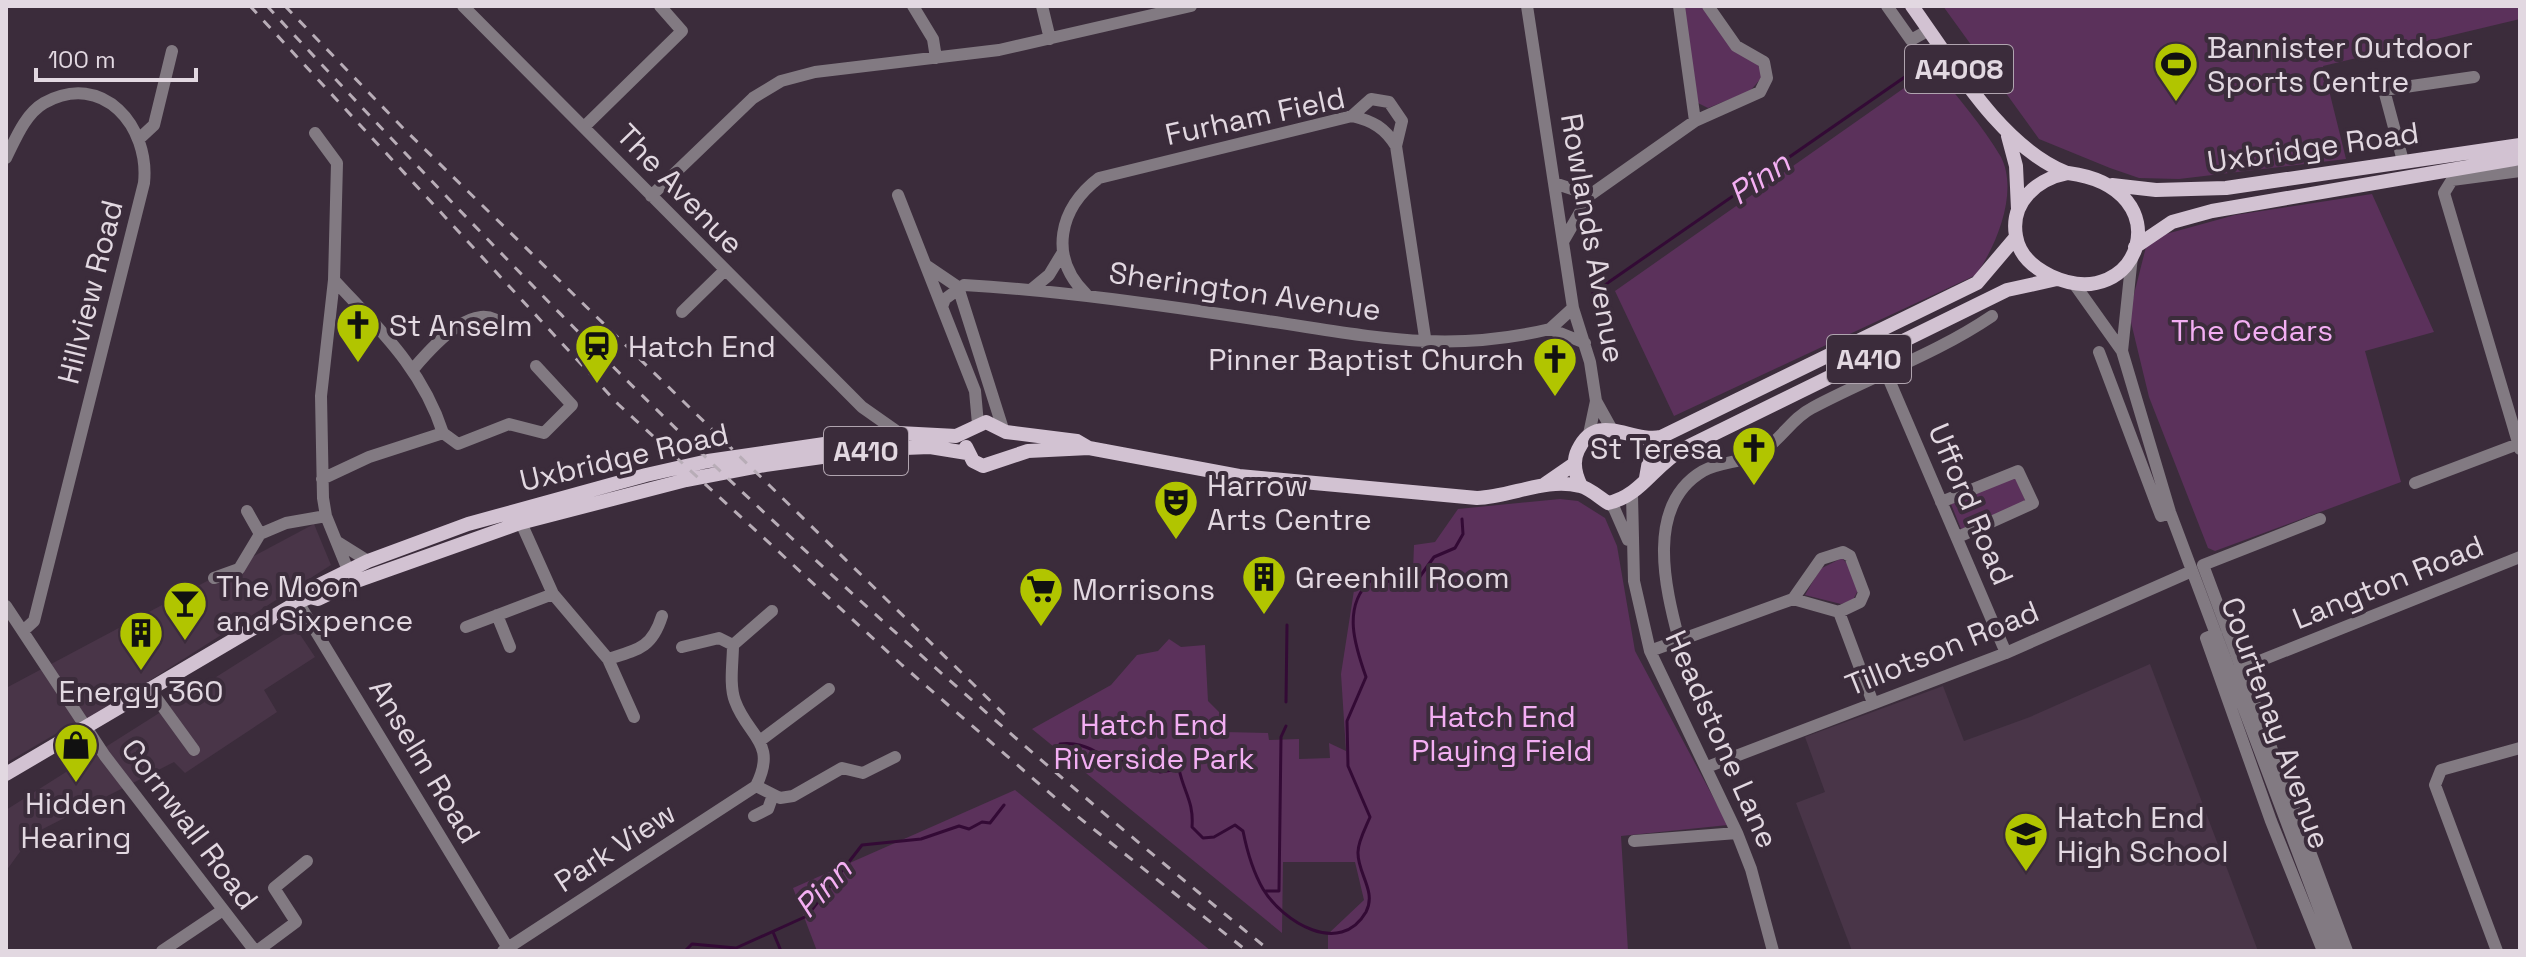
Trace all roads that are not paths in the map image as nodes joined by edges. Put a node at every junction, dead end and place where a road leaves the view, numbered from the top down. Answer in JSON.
{"nodes":[{"id":1,"x":463,"y":6,"type":"edge"},
{"id":2,"x":660,"y":6,"type":"edge"},
{"id":3,"x":913,"y":6,"type":"edge"},
{"id":4,"x":1042,"y":6,"type":"edge"},
{"id":5,"x":1189,"y":6,"type":"edge"},
{"id":6,"x":1527,"y":6,"type":"edge"},
{"id":7,"x":1679,"y":6,"type":"edge"},
{"id":8,"x":1708,"y":6,"type":"edge"},
{"id":9,"x":1887,"y":6,"type":"edge"},
{"id":10,"x":1912,"y":6,"type":"edge"},
{"id":11,"x":1929,"y":30,"type":"junction"},
{"id":12,"x":1050,"y":39,"type":"junction"},
{"id":13,"x":172,"y":51,"type":"dead end"},
{"id":14,"x":936,"y":58,"type":"junction"},
{"id":15,"x":2474,"y":77,"type":"dead end"},
{"id":16,"x":1352,"y":116,"type":"junction"},
{"id":17,"x":1695,"y":121,"type":"junction"},
{"id":18,"x":584,"y":127,"type":"junction"},
{"id":19,"x":2006,"y":132,"type":"junction"},
{"id":20,"x":315,"y":133,"type":"dead end"},
{"id":21,"x":140,"y":138,"type":"junction"},
{"id":22,"x":2520,"y":145,"type":"edge"},
{"id":23,"x":1396,"y":146,"type":"junction"},
{"id":24,"x":6,"y":158,"type":"edge"},
{"id":25,"x":2520,"y":158,"type":"edge"},
{"id":26,"x":2403,"y":161,"type":"junction"},
{"id":27,"x":2520,"y":171,"type":"edge"},
{"id":28,"x":2068,"y":173,"type":"junction"},
{"id":29,"x":1554,"y":183,"type":"junction"},
{"id":30,"x":2112,"y":185,"type":"junction"},
{"id":31,"x":898,"y":195,"type":"dead end"},
{"id":32,"x":1590,"y":195,"type":"junction"},
{"id":33,"x":651,"y":196,"type":"junction"},
{"id":34,"x":2018,"y":209,"type":"junction"},
{"id":35,"x":2016,"y":237,"type":"junction"},
{"id":36,"x":1563,"y":243,"type":"junction"},
{"id":37,"x":2133,"y":251,"type":"junction"},
{"id":38,"x":1063,"y":252,"type":"junction"},
{"id":39,"x":927,"y":266,"type":"junction"},
{"id":40,"x":724,"y":271,"type":"junction"},
{"id":41,"x":2057,"y":279,"type":"junction"},
{"id":42,"x":334,"y":280,"type":"junction"},
{"id":43,"x":2075,"y":285,"type":"junction"},
{"id":44,"x":958,"y":287,"type":"junction"},
{"id":45,"x":1032,"y":289,"type":"junction"},
{"id":46,"x":1086,"y":294,"type":"junction"},
{"id":47,"x":942,"y":307,"type":"junction"},
{"id":48,"x":1573,"y":308,"type":"junction"},
{"id":49,"x":681,"y":312,"type":"dead end"},
{"id":50,"x":1992,"y":316,"type":"dead end"},
{"id":51,"x":504,"y":327,"type":"dead end"},
{"id":52,"x":1550,"y":329,"type":"junction"},
{"id":53,"x":1585,"y":343,"type":"junction"},
{"id":54,"x":1426,"y":344,"type":"junction"},
{"id":55,"x":2122,"y":351,"type":"junction"},
{"id":56,"x":2099,"y":352,"type":"dead end"},
{"id":57,"x":536,"y":366,"type":"dead end"},
{"id":58,"x":414,"y":368,"type":"junction"},
{"id":59,"x":2129,"y":374,"type":"junction"},
{"id":60,"x":1887,"y":375,"type":"junction"},
{"id":61,"x":2110,"y":380,"type":"junction"},
{"id":62,"x":1596,"y":401,"type":"junction"},
{"id":63,"x":862,"y":407,"type":"junction"},
{"id":64,"x":974,"y":428,"type":"junction"},
{"id":65,"x":1611,"y":428,"type":"junction"},
{"id":66,"x":1004,"y":430,"type":"junction"},
{"id":67,"x":443,"y":433,"type":"junction"},
{"id":68,"x":899,"y":433,"type":"junction"},
{"id":69,"x":1589,"y":434,"type":"junction"},
{"id":70,"x":1639,"y":439,"type":"junction"},
{"id":71,"x":875,"y":443,"type":"junction"},
{"id":72,"x":2519,"y":446,"type":"edge"},
{"id":73,"x":1089,"y":448,"type":"junction"},
{"id":74,"x":967,"y":453,"type":"junction"},
{"id":75,"x":1004,"y":459,"type":"junction"},
{"id":76,"x":1574,"y":464,"type":"junction"},
{"id":77,"x":1646,"y":478,"type":"junction"},
{"id":78,"x":322,"y":479,"type":"junction"},
{"id":79,"x":2415,"y":483,"type":"dead end"},
{"id":80,"x":1545,"y":484,"type":"junction"},
{"id":81,"x":1581,"y":486,"type":"junction"},
{"id":82,"x":1632,"y":495,"type":"junction"},
{"id":83,"x":1941,"y":502,"type":"junction"},
{"id":84,"x":1608,"y":503,"type":"junction"},
{"id":85,"x":247,"y":511,"type":"dead end"},
{"id":86,"x":2170,"y":512,"type":"junction"},
{"id":87,"x":326,"y":516,"type":"junction"},
{"id":88,"x":518,"y":516,"type":"junction"},
{"id":89,"x":2320,"y":519,"type":"dead end"},
{"id":90,"x":260,"y":534,"type":"junction"},
{"id":91,"x":1958,"y":537,"type":"junction"},
{"id":92,"x":336,"y":541,"type":"junction"},
{"id":93,"x":1631,"y":546,"type":"junction"},
{"id":94,"x":2520,"y":557,"type":"edge"},
{"id":95,"x":368,"y":561,"type":"junction"},
{"id":96,"x":2198,"y":568,"type":"junction"},
{"id":97,"x":351,"y":576,"type":"junction"},
{"id":98,"x":214,"y":578,"type":"dead end"},
{"id":99,"x":553,"y":594,"type":"junction"},
{"id":100,"x":1793,"y":599,"type":"junction"},
{"id":101,"x":304,"y":600,"type":"junction"},
{"id":102,"x":6,"y":606,"type":"edge"},
{"id":103,"x":772,"y":611,"type":"dead end"},
{"id":104,"x":1839,"y":612,"type":"junction"},
{"id":105,"x":497,"y":615,"type":"junction"},
{"id":106,"x":662,"y":616,"type":"dead end"},
{"id":107,"x":466,"y":627,"type":"dead end"},
{"id":108,"x":23,"y":631,"type":"junction"},
{"id":109,"x":2211,"y":636,"type":"junction"},
{"id":110,"x":1679,"y":640,"type":"junction"},
{"id":111,"x":733,"y":645,"type":"junction"},
{"id":112,"x":510,"y":647,"type":"dead end"},
{"id":113,"x":682,"y":647,"type":"dead end"},
{"id":114,"x":1650,"y":651,"type":"junction"},
{"id":115,"x":2006,"y":653,"type":"junction"},
{"id":116,"x":608,"y":659,"type":"junction"},
{"id":117,"x":2236,"y":670,"type":"junction"},
{"id":118,"x":149,"y":688,"type":"junction"},
{"id":119,"x":829,"y":689,"type":"dead end"},
{"id":120,"x":1873,"y":703,"type":"junction"},
{"id":121,"x":634,"y":717,"type":"dead end"},
{"id":122,"x":87,"y":726,"type":"junction"},
{"id":123,"x":761,"y":740,"type":"junction"},
{"id":124,"x":2520,"y":748,"type":"edge"},
{"id":125,"x":194,"y":750,"type":"dead end"},
{"id":126,"x":895,"y":757,"type":"dead end"},
{"id":127,"x":1707,"y":767,"type":"junction"},
{"id":128,"x":6,"y":774,"type":"edge"},
{"id":129,"x":756,"y":786,"type":"junction"},
{"id":130,"x":773,"y":795,"type":"junction"},
{"id":131,"x":754,"y":816,"type":"dead end"},
{"id":132,"x":2276,"y":818,"type":"junction"},
{"id":133,"x":1737,"y":833,"type":"junction"},
{"id":134,"x":1634,"y":841,"type":"dead end"},
{"id":135,"x":307,"y":861,"type":"dead end"},
{"id":136,"x":223,"y":910,"type":"junction"},
{"id":137,"x":505,"y":949,"type":"edge"},
{"id":138,"x":162,"y":951,"type":"edge"},
{"id":139,"x":256,"y":951,"type":"edge"},
{"id":140,"x":1773,"y":951,"type":"edge"},
{"id":141,"x":2323,"y":951,"type":"edge"},
{"id":142,"x":2335,"y":951,"type":"edge"},
{"id":143,"x":2347,"y":951,"type":"edge"},
{"id":144,"x":2497,"y":951,"type":"edge"}],
"edges":[{"from":1,"to":18,"type":"street","name":"The Avenue"},
{"from":2,"to":18,"type":"street"},
{"from":3,"to":14,"type":"street"},
{"from":4,"to":12,"type":"street"},
{"from":5,"to":12,"type":"street"},
{"from":6,"to":29,"type":"street","name":"Rowlands Avenue"},
{"from":7,"to":17,"type":"street"},
{"from":8,"to":17,"type":"street"},
{"from":9,"to":11,"type":"street"},
{"from":10,"to":11,"type":"main road","number":"A4008"},
{"from":11,"to":19,"type":"main road","number":"A4008"},
{"from":12,"to":14,"type":"street"},
{"from":13,"to":21,"type":"street"},
{"from":14,"to":33,"type":"street"},
{"from":15,"to":26,"type":"street"},
{"from":16,"to":23,"type":"street","name":"Furham Field"},
{"from":16,"to":23,"type":"street"},
{"from":16,"to":38,"type":"street","name":"Furham Field"},
{"from":17,"to":32,"type":"street"},
{"from":18,"to":33,"type":"street","name":"The Avenue"},
{"from":19,"to":28,"type":"main road","number":"A4008"},
{"from":19,"to":34,"type":"main road","number":"A4008"},
{"from":20,"to":42,"type":"street"},
{"from":21,"to":24,"type":"street"},
{"from":21,"to":108,"type":"street","name":"Hillview Road"},
{"from":22,"to":26,"type":"main road","name":"Uxbridge Road"},
{"from":23,"to":54,"type":"street"},
{"from":25,"to":37,"type":"main road","name":"Uxbridge Road"},
{"from":26,"to":30,"type":"main road","name":"Uxbridge Road"},
{"from":27,"to":72,"type":"street"},
{"from":28,"to":30,"type":"main road"},
{"from":28,"to":34,"type":"main road"},
{"from":29,"to":32,"type":"street"},
{"from":29,"to":36,"type":"street","name":"Rowlands Avenue"},
{"from":30,"to":37,"type":"main road"},
{"from":31,"to":39,"type":"street"},
{"from":32,"to":36,"type":"street"},
{"from":33,"to":40,"type":"street","name":"The Avenue"},
{"from":34,"to":35,"type":"main road"},
{"from":35,"to":41,"type":"main road"},
{"from":35,"to":70,"type":"main road","number":"A410"},
{"from":36,"to":48,"type":"street","name":"Rowlands Avenue"},
{"from":37,"to":43,"type":"main road"},
{"from":37,"to":55,"type":"street","name":"Courtenay Avenue"},
{"from":38,"to":45,"type":"street","name":"Furham Field"},
{"from":38,"to":46,"type":"street"},
{"from":39,"to":44,"type":"street"},
{"from":39,"to":47,"type":"street"},
{"from":40,"to":49,"type":"street"},
{"from":40,"to":63,"type":"street","name":"The Avenue"},
{"from":41,"to":43,"type":"main road"},
{"from":41,"to":77,"type":"main road","number":"A410"},
{"from":42,"to":58,"type":"street"},
{"from":42,"to":78,"type":"street"},
{"from":43,"to":55,"type":"street","name":"Courtenay Avenue"},
{"from":44,"to":45,"type":"street","name":"Sherington Avenue"},
{"from":44,"to":47,"type":"street"},
{"from":44,"to":66,"type":"street"},
{"from":45,"to":46,"type":"street","name":"Sherington Avenue"},
{"from":46,"to":54,"type":"street","name":"Sherington Avenue"},
{"from":47,"to":64,"type":"street"},
{"from":48,"to":52,"type":"street","name":"Sherington Avenue"},
{"from":48,"to":53,"type":"street","name":"Rowlands Avenue"},
{"from":50,"to":60,"type":"street"},
{"from":51,"to":58,"type":"street"},
{"from":52,"to":53,"type":"street"},
{"from":52,"to":54,"type":"street","name":"Sherington Avenue"},
{"from":53,"to":62,"type":"street","name":"Rowlands Avenue"},
{"from":55,"to":59,"type":"street","name":"Courtenay Avenue"},
{"from":56,"to":61,"type":"street","name":"Courtenay Avenue"},
{"from":57,"to":67,"type":"street"},
{"from":58,"to":67,"type":"street"},
{"from":59,"to":61,"type":"street"},
{"from":59,"to":86,"type":"street","name":"Courtenay Avenue"},
{"from":60,"to":83,"type":"street","name":"Ufford Road"},
{"from":60,"to":110,"type":"street","name":"Headstone Lane"},
{"from":61,"to":86,"type":"street","name":"Courtenay Avenue"},
{"from":62,"to":65,"type":"street","name":"Rowlands Avenue"},
{"from":62,"to":69,"type":"street"},
{"from":63,"to":68,"type":"street","name":"The Avenue"},
{"from":63,"to":71,"type":"street","name":"The Avenue"},
{"from":64,"to":66,"type":"main road","name":"Uxbridge Road"},
{"from":64,"to":68,"type":"main road","name":"Uxbridge Road","number":"A410"},
{"from":64,"to":74,"type":"main road"},
{"from":65,"to":69,"type":"main road"},
{"from":65,"to":70,"type":"main road"},
{"from":66,"to":73,"type":"main road","name":"Uxbridge Road"},
{"from":66,"to":75,"type":"main road"},
{"from":67,"to":78,"type":"street"},
{"from":68,"to":71,"type":"main road","name":"Uxbridge Road","number":"A410"},
{"from":69,"to":76,"type":"main road","name":"Uxbridge Road"},
{"from":70,"to":77,"type":"main road"},
{"from":71,"to":74,"type":"main road","name":"Uxbridge Road","number":"A410"},
{"from":71,"to":88,"type":"main road","name":"Uxbridge Road","number":"A410"},
{"from":71,"to":88,"type":"main road","name":"Uxbridge Road","number":"A410"},
{"from":72,"to":79,"type":"street"},
{"from":73,"to":75,"type":"main road","name":"Uxbridge Road"},
{"from":73,"to":80,"type":"main road","name":"Uxbridge Road"},
{"from":74,"to":75,"type":"main road","name":"Uxbridge Road"},
{"from":76,"to":80,"type":"main road","name":"Uxbridge Road"},
{"from":76,"to":81,"type":"main road"},
{"from":77,"to":82,"type":"main road"},
{"from":78,"to":87,"type":"street"},
{"from":80,"to":81,"type":"main road","name":"Uxbridge Road"},
{"from":81,"to":84,"type":"main road","name":"Uxbridge Road"},
{"from":82,"to":84,"type":"main road"},
{"from":82,"to":93,"type":"street","name":"Headstone Lane"},
{"from":83,"to":91,"type":"street","name":"Ufford Road"},
{"from":83,"to":91,"type":"street"},
{"from":84,"to":93,"type":"street","name":"Headstone Lane"},
{"from":85,"to":90,"type":"street"},
{"from":86,"to":96,"type":"street","name":"Courtenay Avenue"},
{"from":87,"to":90,"type":"street"},
{"from":87,"to":92,"type":"street"},
{"from":88,"to":95,"type":"main road","name":"Uxbridge Road","number":"A410"},
{"from":88,"to":97,"type":"main road","name":"Uxbridge Road","number":"A410"},
{"from":88,"to":99,"type":"street"},
{"from":89,"to":96,"type":"street","name":"Tillotson Road"},
{"from":90,"to":98,"type":"street"},
{"from":91,"to":115,"type":"street","name":"Ufford Road"},
{"from":92,"to":95,"type":"street"},
{"from":92,"to":97,"type":"street"},
{"from":93,"to":114,"type":"street","name":"Headstone Lane"},
{"from":94,"to":117,"type":"street","name":"Langton Road"},
{"from":95,"to":97,"type":"main road","name":"Uxbridge Road","number":"A410"},
{"from":96,"to":109,"type":"street","name":"Courtenay Avenue"},
{"from":96,"to":115,"type":"street","name":"Tillotson Road"},
{"from":96,"to":117,"type":"street","name":"Courtenay Avenue"},
{"from":97,"to":101,"type":"main road","name":"Uxbridge Road","number":"A410"},
{"from":99,"to":105,"type":"street"},
{"from":99,"to":116,"type":"street"},
{"from":100,"to":104,"type":"street"},
{"from":100,"to":104,"type":"street"},
{"from":100,"to":110,"type":"street"},
{"from":101,"to":118,"type":"main road","name":"Uxbridge Road","number":"A410"},
{"from":101,"to":137,"type":"street","name":"Anselm Road"},
{"from":102,"to":108,"type":"street","name":"Cornwall Road"},
{"from":103,"to":111,"type":"street"},
{"from":104,"to":120,"type":"street"},
{"from":105,"to":107,"type":"street"},
{"from":105,"to":112,"type":"street"},
{"from":106,"to":116,"type":"street"},
{"from":108,"to":122,"type":"street","name":"Cornwall Road"},
{"from":109,"to":117,"type":"street","name":"Courtenay Avenue"},
{"from":109,"to":132,"type":"street","name":"Courtenay Avenue"},
{"from":110,"to":114,"type":"street"},
{"from":111,"to":113,"type":"street"},
{"from":111,"to":123,"type":"street"},
{"from":114,"to":127,"type":"street","name":"Headstone Lane"},
{"from":115,"to":120,"type":"street","name":"Tillotson Road"},
{"from":116,"to":121,"type":"street"},
{"from":117,"to":132,"type":"street","name":"Courtenay Avenue"},
{"from":117,"to":143,"type":"street","name":"Courtenay Avenue"},
{"from":118,"to":122,"type":"main road","name":"Uxbridge Road","number":"A410"},
{"from":118,"to":125,"type":"street"},
{"from":119,"to":123,"type":"street"},
{"from":120,"to":127,"type":"street","name":"Tillotson Road"},
{"from":122,"to":128,"type":"main road","number":"A410"},
{"from":122,"to":136,"type":"street","name":"Cornwall Road"},
{"from":123,"to":129,"type":"street"},
{"from":124,"to":144,"type":"street"},
{"from":126,"to":130,"type":"street"},
{"from":127,"to":133,"type":"street","name":"Headstone Lane"},
{"from":129,"to":130,"type":"street"},
{"from":129,"to":137,"type":"street","name":"Park View"},
{"from":130,"to":131,"type":"street"},
{"from":132,"to":141,"type":"street","name":"Courtenay Avenue"},
{"from":132,"to":142,"type":"street","name":"Courtenay Avenue"},
{"from":133,"to":134,"type":"street"},
{"from":133,"to":140,"type":"street","name":"Headstone Lane"},
{"from":135,"to":139,"type":"street"},
{"from":136,"to":138,"type":"street"},
{"from":136,"to":139,"type":"street","name":"Cornwall Road"}]}
